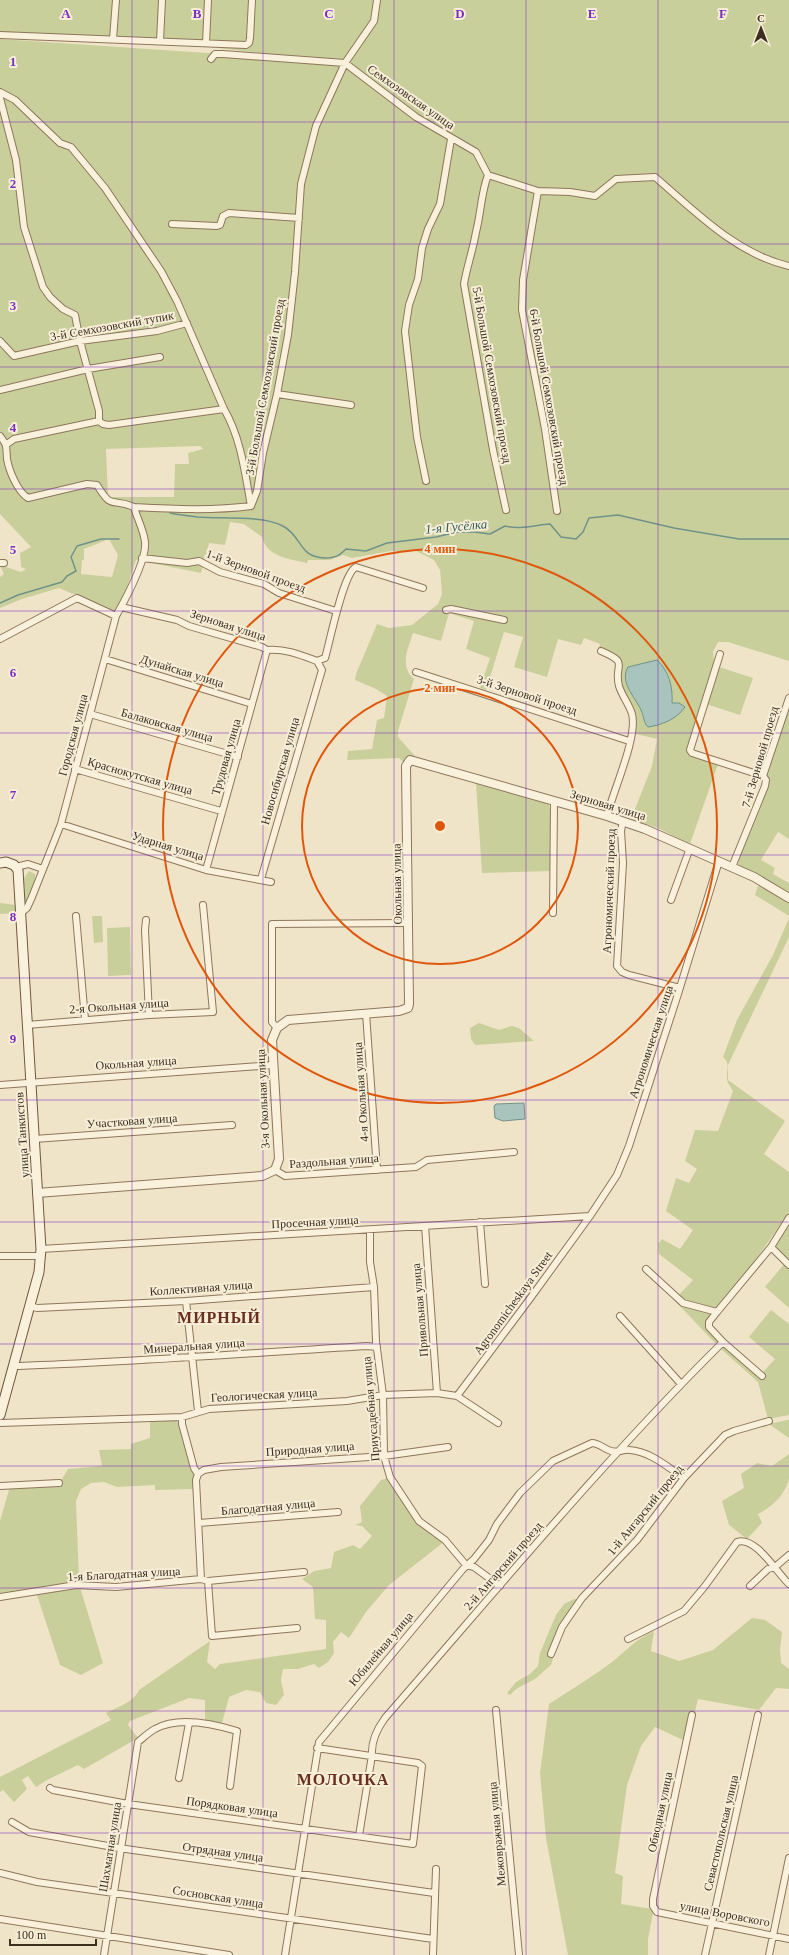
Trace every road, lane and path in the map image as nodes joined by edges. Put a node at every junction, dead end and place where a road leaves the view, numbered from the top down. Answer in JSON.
{"nodes":[{"id":1,"x":116,"y":0,"type":"edge"},
{"id":2,"x":162,"y":0,"type":"edge"},
{"id":3,"x":208,"y":0,"type":"edge"},
{"id":4,"x":252,"y":0,"type":"edge"},
{"id":5,"x":377,"y":0,"type":"edge"},
{"id":6,"x":0,"y":35,"type":"edge"},
{"id":7,"x":113,"y":39,"type":"junction"},
{"id":8,"x":160,"y":41,"type":"junction"},
{"id":9,"x":206,"y":43,"type":"junction"},
{"id":10,"x":211,"y":59,"type":"dead end"},
{"id":11,"x":345,"y":63,"type":"junction"},
{"id":12,"x":0,"y":92,"type":"edge"},
{"id":13,"x":0,"y":98,"type":"edge"},
{"id":14,"x":451,"y":139,"type":"junction"},
{"id":15,"x":488,"y":175,"type":"junction"},
{"id":16,"x":538,"y":191,"type":"junction"},
{"id":17,"x":299,"y":218,"type":"junction"},
{"id":18,"x":172,"y":224,"type":"dead end"},
{"id":19,"x":789,"y":266,"type":"edge"},
{"id":20,"x":187,"y":323,"type":"junction"},
{"id":21,"x":80,"y":340,"type":"junction"},
{"id":22,"x":0,"y":341,"type":"edge"},
{"id":23,"x":160,"y":357,"type":"dead end"},
{"id":24,"x":88,"y":369,"type":"junction"},
{"id":25,"x":0,"y":390,"type":"edge"},
{"id":26,"x":277,"y":394,"type":"junction"},
{"id":27,"x":351,"y":405,"type":"dead end"},
{"id":28,"x":224,"y":409,"type":"junction"},
{"id":29,"x":98,"y":421,"type":"junction"},
{"id":30,"x":0,"y":436,"type":"edge"},
{"id":31,"x":7,"y":444,"type":"junction"},
{"id":32,"x":426,"y":481,"type":"dead end"},
{"id":33,"x":251,"y":506,"type":"junction"},
{"id":34,"x":134,"y":507,"type":"junction"},
{"id":35,"x":506,"y":510,"type":"dead end"},
{"id":36,"x":557,"y":511,"type":"dead end"},
{"id":37,"x":142,"y":558,"type":"junction"},
{"id":38,"x":423,"y":588,"type":"dead end"},
{"id":39,"x":121,"y":607,"type":"junction"},
{"id":40,"x":446,"y":610,"type":"dead end"},
{"id":41,"x":336,"y":611,"type":"junction"},
{"id":42,"x":116,"y":616,"type":"junction"},
{"id":43,"x":504,"y":620,"type":"dead end"},
{"id":44,"x":0,"y":639,"type":"edge"},
{"id":45,"x":267,"y":650,"type":"junction"},
{"id":46,"x":601,"y":651,"type":"dead end"},
{"id":47,"x":720,"y":654,"type":"dead end"},
{"id":48,"x":105,"y":659,"type":"junction"},
{"id":49,"x":317,"y":661,"type":"junction"},
{"id":50,"x":416,"y":672,"type":"dead end"},
{"id":51,"x":789,"y":698,"type":"edge"},
{"id":52,"x":252,"y":704,"type":"junction"},
{"id":53,"x":90,"y":714,"type":"junction"},
{"id":54,"x":629,"y":741,"type":"junction"},
{"id":55,"x":238,"y":757,"type":"junction"},
{"id":56,"x":410,"y":760,"type":"joint"},
{"id":57,"x":75,"y":769,"type":"junction"},
{"id":58,"x":763,"y":776,"type":"junction"},
{"id":59,"x":554,"y":801,"type":"junction"},
{"id":60,"x":221,"y":811,"type":"junction"},
{"id":61,"x":607,"y":816,"type":"junction"},
{"id":62,"x":623,"y":821,"type":"junction"},
{"id":63,"x":61,"y":824,"type":"junction"},
{"id":64,"x":690,"y":848,"type":"junction"},
{"id":65,"x":719,"y":861,"type":"junction"},
{"id":66,"x":0,"y":863,"type":"edge"},
{"id":67,"x":732,"y":867,"type":"junction"},
{"id":68,"x":16,"y":868,"type":"junction"},
{"id":69,"x":43,"y":869,"type":"junction"},
{"id":70,"x":206,"y":870,"type":"junction"},
{"id":71,"x":261,"y":879,"type":"junction"},
{"id":72,"x":271,"y":882,"type":"dead end"},
{"id":73,"x":789,"y":898,"type":"edge"},
{"id":74,"x":671,"y":900,"type":"dead end"},
{"id":75,"x":203,"y":905,"type":"dead end"},
{"id":76,"x":553,"y":913,"type":"dead end"},
{"id":77,"x":20,"y":914,"type":"junction"},
{"id":78,"x":76,"y":916,"type":"dead end"},
{"id":79,"x":146,"y":920,"type":"dead end"},
{"id":80,"x":409,"y":923,"type":"junction"},
{"id":81,"x":680,"y":988,"type":"junction"},
{"id":82,"x":366,"y":1013,"type":"junction"},
{"id":83,"x":149,"y":1015,"type":"junction"},
{"id":84,"x":85,"y":1019,"type":"junction"},
{"id":85,"x":27,"y":1025,"type":"junction"},
{"id":86,"x":277,"y":1028,"type":"junction"},
{"id":87,"x":273,"y":1065,"type":"junction"},
{"id":88,"x":30,"y":1083,"type":"junction"},
{"id":89,"x":0,"y":1086,"type":"edge"},
{"id":90,"x":232,"y":1125,"type":"dead end"},
{"id":91,"x":34,"y":1139,"type":"junction"},
{"id":92,"x":514,"y":1152,"type":"dead end"},
{"id":93,"x":275,"y":1170,"type":"junction"},
{"id":94,"x":377,"y":1170,"type":"junction"},
{"id":95,"x":38,"y":1192,"type":"junction"},
{"id":96,"x":590,"y":1216,"type":"junction"},
{"id":97,"x":789,"y":1218,"type":"edge"},
{"id":98,"x":480,"y":1222,"type":"junction"},
{"id":99,"x":425,"y":1226,"type":"junction"},
{"id":100,"x":370,"y":1230,"type":"junction"},
{"id":101,"x":771,"y":1247,"type":"junction"},
{"id":102,"x":41,"y":1253,"type":"junction"},
{"id":103,"x":0,"y":1256,"type":"edge"},
{"id":104,"x":789,"y":1265,"type":"edge"},
{"id":105,"x":646,"y":1269,"type":"dead end"},
{"id":106,"x":486,"y":1284,"type":"dead end"},
{"id":107,"x":374,"y":1287,"type":"junction"},
{"id":108,"x":186,"y":1301,"type":"junction"},
{"id":109,"x":30,"y":1306,"type":"junction"},
{"id":110,"x":717,"y":1312,"type":"junction"},
{"id":111,"x":620,"y":1316,"type":"dead end"},
{"id":112,"x":723,"y":1342,"type":"junction"},
{"id":113,"x":377,"y":1347,"type":"junction"},
{"id":114,"x":191,"y":1357,"type":"junction"},
{"id":115,"x":14,"y":1365,"type":"junction"},
{"id":116,"x":762,"y":1376,"type":"dead end"},
{"id":117,"x":680,"y":1384,"type":"junction"},
{"id":118,"x":437,"y":1393,"type":"junction"},
{"id":119,"x":383,"y":1395,"type":"junction"},
{"id":120,"x":457,"y":1396,"type":"junction"},
{"id":121,"x":198,"y":1411,"type":"junction"},
{"id":122,"x":0,"y":1415,"type":"edge"},
{"id":123,"x":182,"y":1417,"type":"junction"},
{"id":124,"x":769,"y":1421,"type":"dead end"},
{"id":125,"x":498,"y":1422,"type":"dead end"},
{"id":126,"x":0,"y":1423,"type":"edge"},
{"id":127,"x":448,"y":1447,"type":"dead end"},
{"id":128,"x":618,"y":1452,"type":"junction"},
{"id":129,"x":384,"y":1456,"type":"junction"},
{"id":130,"x":198,"y":1474,"type":"junction"},
{"id":131,"x":684,"y":1478,"type":"junction"},
{"id":132,"x":59,"y":1483,"type":"dead end"},
{"id":133,"x":0,"y":1486,"type":"edge"},
{"id":134,"x":338,"y":1512,"type":"dead end"},
{"id":135,"x":199,"y":1523,"type":"junction"},
{"id":136,"x":789,"y":1555,"type":"edge"},
{"id":137,"x":466,"y":1565,"type":"junction"},
{"id":138,"x":775,"y":1567,"type":"junction"},
{"id":139,"x":304,"y":1572,"type":"dead end"},
{"id":140,"x":204,"y":1580,"type":"junction"},
{"id":141,"x":789,"y":1584,"type":"edge"},
{"id":142,"x":500,"y":1586,"type":"junction"},
{"id":143,"x":750,"y":1586,"type":"dead end"},
{"id":144,"x":0,"y":1597,"type":"edge"},
{"id":145,"x":297,"y":1628,"type":"dead end"},
{"id":146,"x":628,"y":1639,"type":"dead end"},
{"id":147,"x":551,"y":1654,"type":"dead end"},
{"id":148,"x":496,"y":1710,"type":"dead end"},
{"id":149,"x":692,"y":1715,"type":"dead end"},
{"id":150,"x":758,"y":1715,"type":"dead end"},
{"id":151,"x":189,"y":1723,"type":"junction"},
{"id":152,"x":316,"y":1748,"type":"junction"},
{"id":153,"x":372,"y":1755,"type":"junction"},
{"id":154,"x":179,"y":1778,"type":"dead end"},
{"id":155,"x":230,"y":1786,"type":"dead end"},
{"id":156,"x":50,"y":1788,"type":"dead end"},
{"id":157,"x":128,"y":1804,"type":"junction"},
{"id":158,"x":12,"y":1822,"type":"dead end"},
{"id":159,"x":305,"y":1828,"type":"junction"},
{"id":160,"x":359,"y":1836,"type":"junction"},
{"id":161,"x":120,"y":1848,"type":"junction"},
{"id":162,"x":789,"y":1858,"type":"edge"},
{"id":163,"x":436,"y":1870,"type":"dead end"},
{"id":164,"x":0,"y":1873,"type":"edge"},
{"id":165,"x":297,"y":1874,"type":"junction"},
{"id":166,"x":114,"y":1892,"type":"junction"},
{"id":167,"x":434,"y":1893,"type":"junction"},
{"id":168,"x":657,"y":1912,"type":"joint"},
{"id":169,"x":0,"y":1919,"type":"edge"},
{"id":170,"x":291,"y":1919,"type":"junction"},
{"id":171,"x":712,"y":1923,"type":"junction"},
{"id":172,"x":773,"y":1935,"type":"junction"},
{"id":173,"x":107,"y":1936,"type":"junction"},
{"id":174,"x":789,"y":1939,"type":"edge"},
{"id":175,"x":433,"y":1940,"type":"junction"},
{"id":176,"x":104,"y":1955,"type":"edge"},
{"id":177,"x":229,"y":1955,"type":"edge"},
{"id":178,"x":285,"y":1955,"type":"edge"},
{"id":179,"x":433,"y":1955,"type":"edge"},
{"id":180,"x":519,"y":1955,"type":"edge"},
{"id":181,"x":705,"y":1955,"type":"edge"},
{"id":182,"x":769,"y":1955,"type":"edge"}],
"edges":[{"from":1,"to":7,"type":"street"},
{"from":2,"to":8,"type":"street"},
{"from":3,"to":9,"type":"street"},
{"from":4,"to":9,"type":"street"},
{"from":5,"to":11,"type":"street","name":"3-й Большой Семхозовский проезд"},
{"from":6,"to":7,"type":"street"},
{"from":7,"to":8,"type":"street"},
{"from":8,"to":9,"type":"street"},
{"from":10,"to":11,"type":"street"},
{"from":11,"to":14,"type":"street","name":"Семхозовская улица"},
{"from":11,"to":17,"type":"street","name":"3-й Большой Семхозовский проезд"},
{"from":12,"to":20,"type":"street"},
{"from":13,"to":21,"type":"street"},
{"from":14,"to":15,"type":"street","name":"Семхозовская улица"},
{"from":14,"to":32,"type":"street"},
{"from":15,"to":16,"type":"street"},
{"from":15,"to":35,"type":"street","name":"5-й Большой Семхозовский проезд"},
{"from":16,"to":19,"type":"street"},
{"from":16,"to":36,"type":"street","name":"6-й Большой Семхозовский проезд"},
{"from":17,"to":18,"type":"street"},
{"from":17,"to":26,"type":"street","name":"3-й Большой Семхозовский проезд"},
{"from":20,"to":21,"type":"street","name":"3-й Семхозовский тупик"},
{"from":20,"to":28,"type":"street"},
{"from":21,"to":22,"type":"street","name":"3-й Семхозовский тупик"},
{"from":21,"to":24,"type":"street"},
{"from":23,"to":24,"type":"street"},
{"from":24,"to":25,"type":"street"},
{"from":24,"to":29,"type":"street"},
{"from":26,"to":27,"type":"street"},
{"from":26,"to":33,"type":"street","name":"3-й Большой Семхозовский проезд"},
{"from":28,"to":29,"type":"street"},
{"from":28,"to":33,"type":"street"},
{"from":29,"to":31,"type":"street"},
{"from":30,"to":31,"type":"street"},
{"from":31,"to":34,"type":"street"},
{"from":33,"to":34,"type":"street"},
{"from":34,"to":37,"type":"street","name":"Городская улица"},
{"from":37,"to":39,"type":"street","name":"Городская улица"},
{"from":37,"to":41,"type":"street","name":"1-й Зерновой проезд"},
{"from":38,"to":41,"type":"street"},
{"from":39,"to":42,"type":"street","name":"Городская улица"},
{"from":39,"to":45,"type":"street","name":"Зерновая улица"},
{"from":40,"to":43,"type":"street"},
{"from":41,"to":49,"type":"street"},
{"from":42,"to":44,"type":"street"},
{"from":42,"to":48,"type":"street","name":"Городская улица"},
{"from":45,"to":49,"type":"street","name":"Зерновая улица"},
{"from":45,"to":52,"type":"street","name":"Трудовая улица"},
{"from":46,"to":54,"type":"street"},
{"from":47,"to":58,"type":"street"},
{"from":48,"to":52,"type":"street","name":"Дунайская улица"},
{"from":48,"to":53,"type":"street","name":"Городская улица"},
{"from":49,"to":71,"type":"street","name":"Новосибирская улица"},
{"from":50,"to":54,"type":"street","name":"3-й Зерновой проезд"},
{"from":51,"to":58,"type":"street","name":"7-й Зерновой проезд"},
{"from":52,"to":55,"type":"street","name":"Трудовая улица"},
{"from":53,"to":55,"type":"street","name":"Балаковская улица"},
{"from":53,"to":57,"type":"street","name":"Городская улица"},
{"from":54,"to":61,"type":"street"},
{"from":55,"to":60,"type":"street","name":"Трудовая улица"},
{"from":56,"to":59,"type":"street","name":"Зерновая улица"},
{"from":56,"to":80,"type":"street","name":"Окольная улица"},
{"from":57,"to":60,"type":"street","name":"Краснокутская улица"},
{"from":57,"to":63,"type":"street","name":"Городская улица"},
{"from":58,"to":67,"type":"street","name":"7-й Зерновой проезд"},
{"from":59,"to":61,"type":"street","name":"Зерновая улица"},
{"from":59,"to":76,"type":"street"},
{"from":60,"to":70,"type":"street","name":"Трудовая улица"},
{"from":61,"to":62,"type":"street","name":"Зерновая улица"},
{"from":62,"to":64,"type":"street","name":"Зерновая улица"},
{"from":62,"to":81,"type":"street","name":"Агрономический проезд"},
{"from":63,"to":69,"type":"street","name":"Городская улица"},
{"from":63,"to":70,"type":"street","name":"Ударная улица"},
{"from":64,"to":65,"type":"street","name":"Зерновая улица"},
{"from":64,"to":74,"type":"street"},
{"from":65,"to":67,"type":"street","name":"Зерновая улица"},
{"from":65,"to":81,"type":"street","name":"Агрономическая улица"},
{"from":66,"to":68,"type":"main road"},
{"from":67,"to":73,"type":"street","name":"Зерновая улица"},
{"from":68,"to":69,"type":"street"},
{"from":68,"to":77,"type":"main road","name":"улица Танкистов"},
{"from":69,"to":77,"type":"street","name":"Городская улица"},
{"from":70,"to":71,"type":"street","name":"Ударная улица"},
{"from":71,"to":72,"type":"street","name":"Ударная улица"},
{"from":75,"to":83,"type":"street","name":"2-я Окольная улица"},
{"from":77,"to":85,"type":"main road","name":"улица Танкистов"},
{"from":78,"to":84,"type":"street"},
{"from":79,"to":83,"type":"street"},
{"from":80,"to":82,"type":"street","name":"Окольная улица"},
{"from":80,"to":86,"type":"street"},
{"from":81,"to":96,"type":"street","name":"Агрономическая улица"},
{"from":82,"to":86,"type":"street"},
{"from":82,"to":94,"type":"street","name":"4-я Окольная улица"},
{"from":83,"to":84,"type":"street","name":"2-я Окольная улица"},
{"from":84,"to":85,"type":"street","name":"2-я Окольная улица"},
{"from":85,"to":88,"type":"main road","name":"улица Танкистов"},
{"from":86,"to":87,"type":"street","name":"3-я Окольная улица"},
{"from":87,"to":88,"type":"street","name":"Окольная улица"},
{"from":87,"to":93,"type":"street","name":"3-я Окольная улица"},
{"from":88,"to":89,"type":"street","name":"Окольная улица"},
{"from":88,"to":91,"type":"main road","name":"улица Танкистов"},
{"from":90,"to":91,"type":"street","name":"Участковая улица"},
{"from":91,"to":95,"type":"main road","name":"улица Танкистов"},
{"from":92,"to":94,"type":"street","name":"Раздольная улица"},
{"from":93,"to":94,"type":"street","name":"Раздольная улица"},
{"from":93,"to":95,"type":"street","name":"Раздольная улица"},
{"from":95,"to":102,"type":"main road","name":"улица Танкистов"},
{"from":96,"to":98,"type":"street","name":"Просечная улица"},
{"from":96,"to":120,"type":"street","name":"Agronomicheskaya Street"},
{"from":97,"to":101,"type":"street"},
{"from":98,"to":99,"type":"street","name":"Просечная улица"},
{"from":98,"to":106,"type":"street"},
{"from":99,"to":100,"type":"street","name":"Просечная улица"},
{"from":99,"to":118,"type":"street","name":"Привольная улица"},
{"from":100,"to":102,"type":"street","name":"Просечная улица"},
{"from":100,"to":107,"type":"street","name":"Приусадебная улица"},
{"from":101,"to":104,"type":"street"},
{"from":101,"to":110,"type":"street"},
{"from":102,"to":103,"type":"street","name":"Просечная улица"},
{"from":102,"to":109,"type":"main road","name":"улица Танкистов"},
{"from":105,"to":110,"type":"street"},
{"from":107,"to":108,"type":"street","name":"Коллективная улица"},
{"from":107,"to":113,"type":"street","name":"Приусадебная улица"},
{"from":108,"to":109,"type":"street","name":"Коллективная улица"},
{"from":108,"to":114,"type":"street"},
{"from":109,"to":115,"type":"main road","name":"улица Танкистов"},
{"from":110,"to":112,"type":"street"},
{"from":111,"to":117,"type":"street"},
{"from":112,"to":116,"type":"street"},
{"from":112,"to":117,"type":"street","name":"2-й Ангарский проезд"},
{"from":113,"to":114,"type":"street","name":"Минеральная улица"},
{"from":113,"to":119,"type":"street","name":"Приусадебная улица"},
{"from":114,"to":115,"type":"street","name":"Минеральная улица"},
{"from":114,"to":121,"type":"street"},
{"from":115,"to":122,"type":"main road","name":"улица Танкистов"},
{"from":117,"to":128,"type":"street","name":"2-й Ангарский проезд"},
{"from":118,"to":119,"type":"street","name":"Геологическая улица"},
{"from":118,"to":120,"type":"street","name":"Геологическая улица"},
{"from":119,"to":121,"type":"street","name":"Геологическая улица"},
{"from":119,"to":129,"type":"street","name":"Приусадебная улица"},
{"from":120,"to":125,"type":"street","name":"Геологическая улица"},
{"from":121,"to":123,"type":"street","name":"Геологическая улица"},
{"from":123,"to":126,"type":"street","name":"Геологическая улица"},
{"from":123,"to":130,"type":"street"},
{"from":124,"to":131,"type":"street","name":"1-й Ангарский проезд"},
{"from":127,"to":129,"type":"street","name":"Природная улица"},
{"from":128,"to":131,"type":"street"},
{"from":128,"to":137,"type":"street","name":"Юбилейная улица"},
{"from":128,"to":142,"type":"street","name":"2-й Ангарский проезд"},
{"from":129,"to":130,"type":"street","name":"Природная улица"},
{"from":129,"to":137,"type":"street","name":"Приусадебная улица"},
{"from":130,"to":135,"type":"street"},
{"from":131,"to":147,"type":"street","name":"1-й Ангарский проезд"},
{"from":132,"to":133,"type":"street"},
{"from":134,"to":135,"type":"street","name":"Благодатная улица"},
{"from":135,"to":140,"type":"street"},
{"from":136,"to":138,"type":"street"},
{"from":137,"to":142,"type":"street","name":"Приусадебная улица"},
{"from":137,"to":152,"type":"street","name":"Юбилейная улица"},
{"from":138,"to":141,"type":"street"},
{"from":138,"to":143,"type":"street"},
{"from":138,"to":146,"type":"street"},
{"from":139,"to":140,"type":"street","name":"1-я Благодатная улица"},
{"from":140,"to":144,"type":"street","name":"1-я Благодатная улица"},
{"from":140,"to":145,"type":"street"},
{"from":142,"to":153,"type":"street","name":"2-й Ангарский проезд"},
{"from":148,"to":180,"type":"street","name":"Межовражная улица"},
{"from":149,"to":168,"type":"street","name":"Обводная улица"},
{"from":150,"to":171,"type":"street","name":"Севастопольская улица"},
{"from":151,"to":154,"type":"street"},
{"from":151,"to":155,"type":"street"},
{"from":151,"to":157,"type":"street","name":"Шахматная улица"},
{"from":152,"to":153,"type":"street"},
{"from":152,"to":159,"type":"street","name":"Юбилейная улица"},
{"from":153,"to":160,"type":"street","name":"2-й Ангарский проезд"},
{"from":153,"to":160,"type":"street","name":"Порядковая улица"},
{"from":156,"to":157,"type":"street","name":"Порядковая улица"},
{"from":157,"to":159,"type":"street","name":"Порядковая улица"},
{"from":157,"to":161,"type":"street","name":"Шахматная улица"},
{"from":158,"to":161,"type":"street","name":"Отрядная улица"},
{"from":159,"to":160,"type":"street","name":"Порядковая улица"},
{"from":159,"to":165,"type":"street","name":"Юбилейная улица"},
{"from":161,"to":165,"type":"street","name":"Отрядная улица"},
{"from":161,"to":166,"type":"street","name":"Шахматная улица"},
{"from":162,"to":172,"type":"street"},
{"from":163,"to":167,"type":"street"},
{"from":164,"to":166,"type":"street","name":"Сосновская улица"},
{"from":165,"to":167,"type":"street","name":"Отрядная улица"},
{"from":165,"to":170,"type":"street","name":"Юбилейная улица"},
{"from":166,"to":170,"type":"street","name":"Сосновская улица"},
{"from":166,"to":173,"type":"street","name":"Шахматная улица"},
{"from":167,"to":175,"type":"street"},
{"from":168,"to":171,"type":"street","name":"улица Воровского"},
{"from":169,"to":173,"type":"street"},
{"from":170,"to":175,"type":"street","name":"Сосновская улица"},
{"from":170,"to":178,"type":"street","name":"Юбилейная улица"},
{"from":171,"to":172,"type":"street","name":"улица Воровского"},
{"from":171,"to":181,"type":"street","name":"Севастопольская улица"},
{"from":172,"to":174,"type":"street","name":"улица Воровского"},
{"from":172,"to":182,"type":"street"},
{"from":173,"to":176,"type":"street","name":"Шахматная улица"},
{"from":173,"to":177,"type":"street"},
{"from":175,"to":179,"type":"street"}]}
